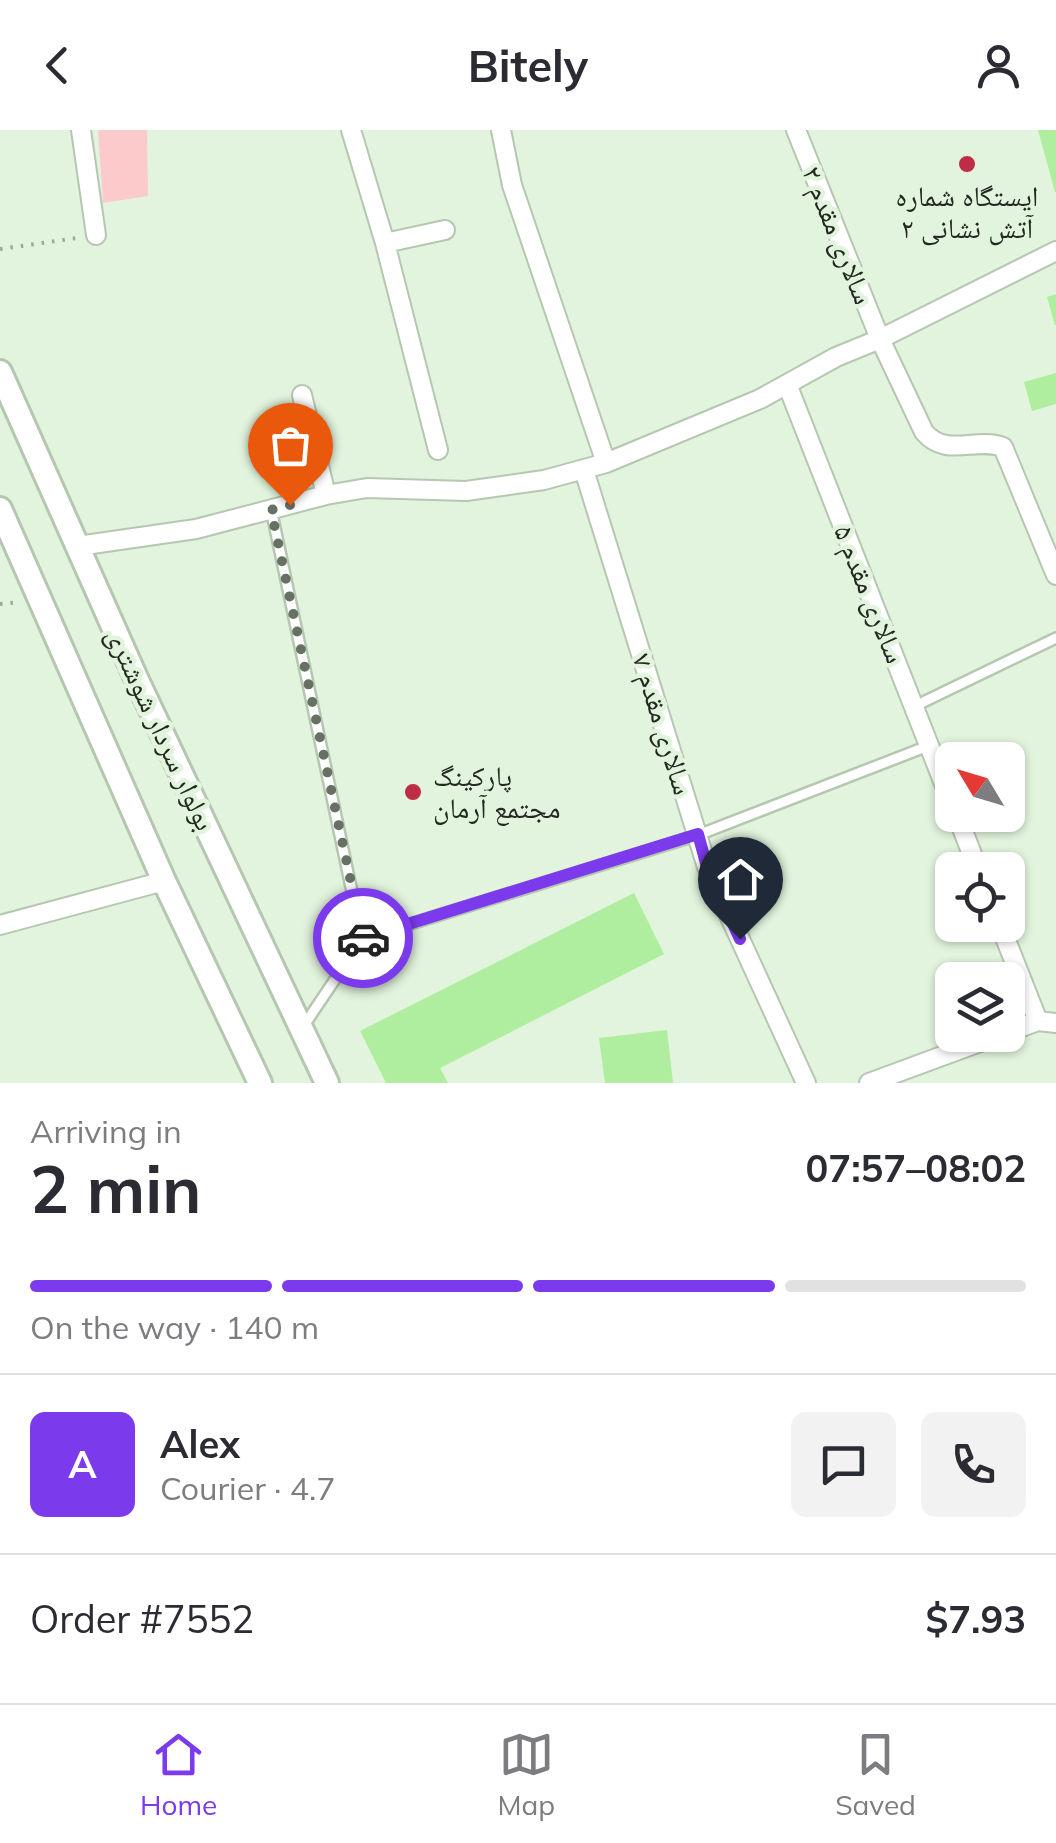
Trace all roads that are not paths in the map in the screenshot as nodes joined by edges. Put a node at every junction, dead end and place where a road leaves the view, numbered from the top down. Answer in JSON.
{"nodes":[{"id":1,"x":81,"y":130,"type":"edge"},
{"id":2,"x":351,"y":130,"type":"edge"},
{"id":3,"x":501,"y":130,"type":"edge"},
{"id":4,"x":796,"y":130,"type":"edge"},
{"id":5,"x":445,"y":230,"type":"dead end"},
{"id":6,"x":96,"y":235,"type":"road end"},
{"id":7,"x":385,"y":243,"type":"junction"},
{"id":8,"x":1056,"y":251,"type":"edge"},
{"id":9,"x":880,"y":340,"type":"junction"},
{"id":10,"x":0,"y":372,"type":"edge"},
{"id":11,"x":787,"y":384,"type":"junction"},
{"id":12,"x":302,"y":395,"type":"dead end"},
{"id":13,"x":438,"y":450,"type":"dead end"},
{"id":14,"x":606,"y":464,"type":"junction"},
{"id":15,"x":584,"y":470,"type":"junction"},
{"id":16,"x":326,"y":494,"type":"junction"},
{"id":17,"x":0,"y":509,"type":"edge"},
{"id":18,"x":271,"y":510,"type":"junction"},
{"id":19,"x":78,"y":546,"type":"junction"},
{"id":20,"x":1056,"y":574,"type":"edge"},
{"id":21,"x":1056,"y":638,"type":"edge"},
{"id":22,"x":914,"y":706,"type":"junction"},
{"id":23,"x":929,"y":745,"type":"junction"},
{"id":24,"x":935,"y":760,"type":"edge"},
{"id":25,"x":698,"y":834,"type":"junction"},
{"id":26,"x":164,"y":881,"type":"junction"},
{"id":27,"x":0,"y":925,"type":"edge"},
{"id":28,"x":362,"y":939,"type":"junction"},
{"id":29,"x":1008,"y":942,"type":"edge"},
{"id":30,"x":1047,"y":1022,"type":"edge"},
{"id":31,"x":301,"y":1029,"type":"junction"},
{"id":32,"x":953,"y":1052,"type":"edge"},
{"id":33,"x":260,"y":1083,"type":"edge"},
{"id":34,"x":327,"y":1083,"type":"edge"},
{"id":35,"x":806,"y":1083,"type":"edge"},
{"id":36,"x":869,"y":1083,"type":"edge"}],
"edges":[{"from":1,"to":6,"type":"street"},
{"from":2,"to":7,"type":"street"},
{"from":3,"to":14,"type":"street"},
{"from":4,"to":9,"type":"street","name":"سالاری مقدم ۲"},
{"from":5,"to":7,"type":"street"},
{"from":7,"to":13,"type":"street"},
{"from":8,"to":9,"type":"street"},
{"from":9,"to":11,"type":"street"},
{"from":9,"to":20,"type":"street","name":"سالاری مقدم ۲"},
{"from":10,"to":19,"type":"street","name":"بولوار سردار شوشتری"},
{"from":11,"to":14,"type":"street"},
{"from":11,"to":22,"type":"street","name":"سالاری مقدم ۵"},
{"from":12,"to":16,"type":"street"},
{"from":14,"to":15,"type":"street"},
{"from":15,"to":16,"type":"street"},
{"from":15,"to":25,"type":"street","name":"سالاری مقدم ۷"},
{"from":16,"to":18,"type":"street"},
{"from":17,"to":26,"type":"street","name":"بولوار سردار شوشتری"},
{"from":18,"to":19,"type":"street"},
{"from":18,"to":28,"type":"lane"},
{"from":19,"to":31,"type":"street","name":"بولوار سردار شوشتری"},
{"from":21,"to":22,"type":"lane"},
{"from":22,"to":23,"type":"street","name":"سالاری مقدم ۵"},
{"from":23,"to":24,"type":"street","name":"سالاری مقدم ۵"},
{"from":23,"to":25,"type":"lane"},
{"from":25,"to":28,"type":"lane"},
{"from":25,"to":35,"type":"street","name":"سالاری مقدم ۷"},
{"from":26,"to":27,"type":"street"},
{"from":26,"to":33,"type":"street","name":"بولوار سردار شوشتری"},
{"from":28,"to":31,"type":"lane"},
{"from":29,"to":30,"type":"street"},
{"from":31,"to":34,"type":"street","name":"بولوار سردار شوشتری"},
{"from":32,"to":36,"type":"street"}]}
